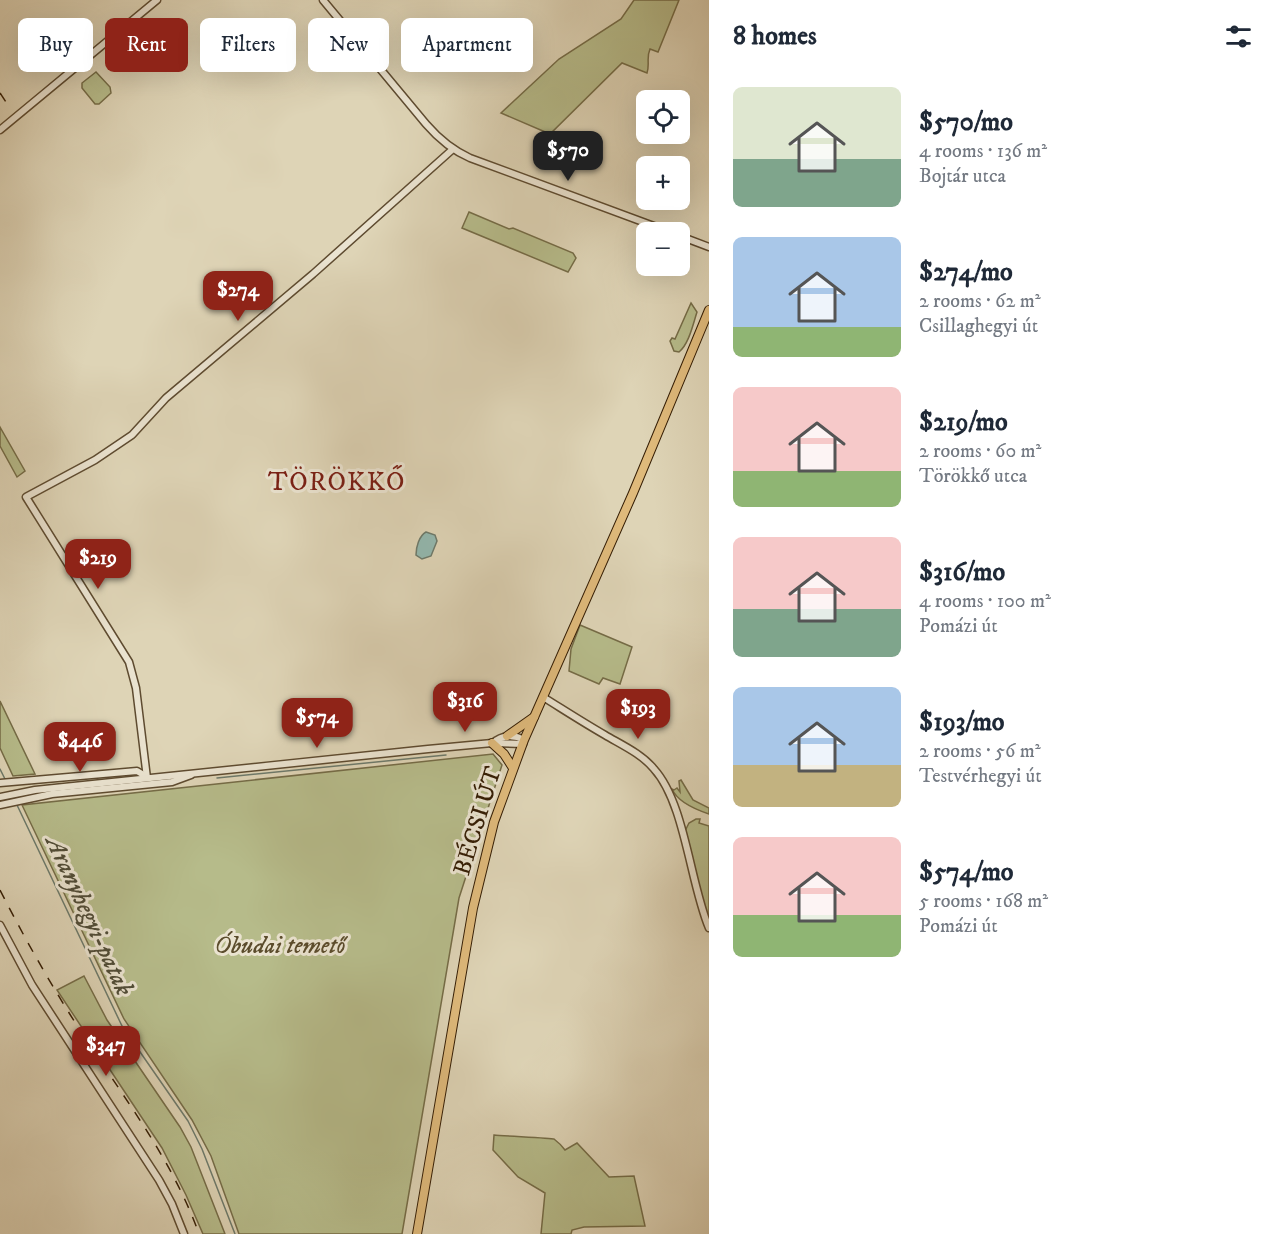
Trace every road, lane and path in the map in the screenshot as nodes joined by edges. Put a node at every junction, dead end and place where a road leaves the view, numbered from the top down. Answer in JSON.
{"nodes":[{"id":1,"x":157,"y":0,"type":"edge"},
{"id":2,"x":323,"y":0,"type":"edge"},
{"id":3,"x":0,"y":130,"type":"edge"},
{"id":4,"x":453,"y":149,"type":"junction"},
{"id":5,"x":643,"y":222,"type":"edge"},
{"id":6,"x":690,"y":240,"type":"edge"},
{"id":7,"x":709,"y":247,"type":"edge"},
{"id":8,"x":709,"y":310,"type":"edge"},
{"id":9,"x":543,"y":697,"type":"junction"},
{"id":10,"x":535,"y":716,"type":"junction"},
{"id":11,"x":507,"y":740,"type":"junction"},
{"id":12,"x":524,"y":742,"type":"junction"},
{"id":13,"x":492,"y":743,"type":"junction"},
{"id":14,"x":504,"y":754,"type":"junction"},
{"id":15,"x":513,"y":768,"type":"junction"},
{"id":16,"x":195,"y":774,"type":"junction"},
{"id":17,"x":147,"y":778,"type":"junction"},
{"id":18,"x":0,"y":783,"type":"edge"},
{"id":19,"x":0,"y":797,"type":"edge"},
{"id":20,"x":0,"y":805,"type":"edge"},
{"id":21,"x":0,"y":925,"type":"edge"},
{"id":22,"x":709,"y":928,"type":"edge"},
{"id":23,"x":184,"y":1234,"type":"edge"},
{"id":24,"x":417,"y":1234,"type":"edge"}],
"edges":[{"from":1,"to":3,"type":"street"},
{"from":2,"to":4,"type":"street"},
{"from":4,"to":5,"type":"street"},
{"from":4,"to":17,"type":"street"},
{"from":6,"to":7,"type":"street"},
{"from":8,"to":9,"type":"main road","name":"BÉCSI ÚT"},
{"from":9,"to":10,"type":"main road","name":"BÉCSI ÚT"},
{"from":9,"to":22,"type":"street"},
{"from":10,"to":11,"type":"main road"},
{"from":10,"to":12,"type":"main road","name":"BÉCSI ÚT"},
{"from":11,"to":12,"type":"street"},
{"from":11,"to":13,"type":"street"},
{"from":11,"to":14,"type":"street"},
{"from":12,"to":15,"type":"main road","name":"BÉCSI ÚT"},
{"from":13,"to":14,"type":"main road"},
{"from":13,"to":16,"type":"street"},
{"from":14,"to":15,"type":"main road"},
{"from":15,"to":24,"type":"main road","name":"BÉCSI ÚT"},
{"from":16,"to":17,"type":"street"},
{"from":16,"to":20,"type":"street"},
{"from":17,"to":18,"type":"street"},
{"from":17,"to":19,"type":"street"},
{"from":21,"to":23,"type":"street"}]}
